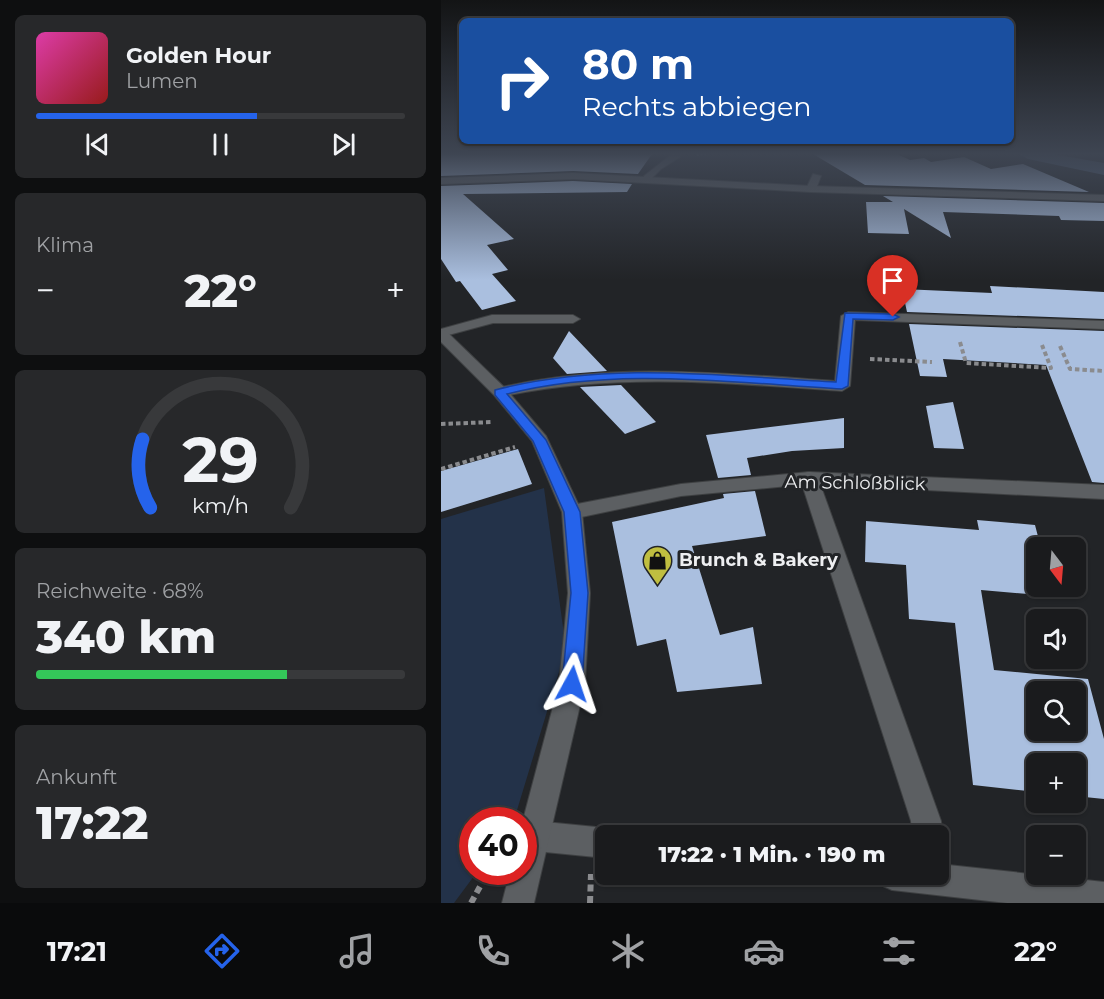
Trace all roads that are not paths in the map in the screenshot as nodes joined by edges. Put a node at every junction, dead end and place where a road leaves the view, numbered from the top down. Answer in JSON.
{"nodes":[{"id":1,"x":1043,"y":196,"type":"edge"},
{"id":2,"x":1104,"y":198,"type":"edge"},
{"id":3,"x":573,"y":319,"type":"dead end"},
{"id":4,"x":1104,"y":325,"type":"edge"},
{"id":5,"x":441,"y":334,"type":"edge"},
{"id":6,"x":499,"y":392,"type":"junction"},
{"id":7,"x":809,"y":478,"type":"junction"},
{"id":8,"x":1104,"y":492,"type":"edge"},
{"id":9,"x":572,"y":512,"type":"junction"},
{"id":10,"x":926,"y":825,"type":"edge"},
{"id":11,"x":537,"y":828,"type":"edge"},
{"id":12,"x":537,"y":836,"type":"edge"},
{"id":13,"x":595,"y":842,"type":"edge"},
{"id":14,"x":949,"y":879,"type":"edge"},
{"id":15,"x":523,"y":885,"type":"edge"},
{"id":16,"x":1104,"y":898,"type":"edge"},
{"id":17,"x":518,"y":903,"type":"edge"}],
"edges":[{"from":1,"to":2,"type":"street"},
{"from":3,"to":5,"type":"street"},
{"from":4,"to":6,"type":"street"},
{"from":5,"to":6,"type":"street"},
{"from":6,"to":9,"type":"street"},
{"from":7,"to":8,"type":"street","name":"Am Schloßblick"},
{"from":7,"to":9,"type":"street","name":"Am Schloßblick"},
{"from":7,"to":10,"type":"street"},
{"from":9,"to":11,"type":"street"},
{"from":12,"to":13,"type":"street"},
{"from":14,"to":16,"type":"street"},
{"from":15,"to":17,"type":"street"}]}
